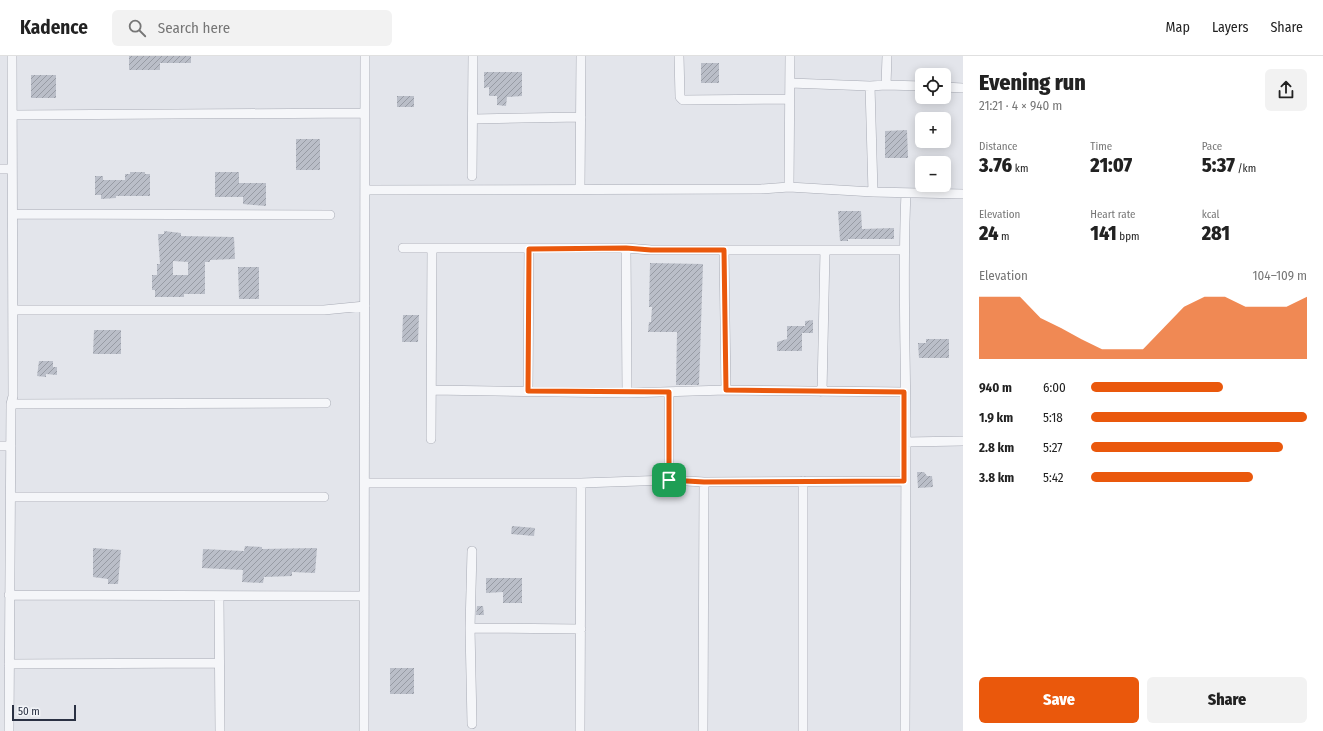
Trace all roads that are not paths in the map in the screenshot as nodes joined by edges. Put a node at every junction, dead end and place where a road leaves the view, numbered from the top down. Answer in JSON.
{"nodes":[{"id":1,"x":12,"y":56,"type":"edge"},
{"id":2,"x":365,"y":56,"type":"edge"},
{"id":3,"x":473,"y":56,"type":"edge"},
{"id":4,"x":581,"y":56,"type":"edge"},
{"id":5,"x":679,"y":56,"type":"edge"},
{"id":6,"x":790,"y":56,"type":"edge"},
{"id":7,"x":887,"y":56,"type":"edge"},
{"id":8,"x":790,"y":83,"type":"junction"},
{"id":9,"x":886,"y":84,"type":"junction"},
{"id":10,"x":870,"y":86,"type":"junction"},
{"id":11,"x":915,"y":86,"type":"edge"},
{"id":12,"x":951,"y":87,"type":"edge"},
{"id":13,"x":963,"y":88,"type":"edge"},
{"id":14,"x":789,"y":99,"type":"junction"},
{"id":15,"x":365,"y":113,"type":"junction"},
{"id":16,"x":13,"y":115,"type":"junction"},
{"id":17,"x":580,"y":117,"type":"junction"},
{"id":18,"x":474,"y":119,"type":"junction"},
{"id":19,"x":0,"y":169,"type":"edge"},
{"id":20,"x":12,"y":169,"type":"junction"},
{"id":21,"x":472,"y":176,"type":"dead end"},
{"id":22,"x":789,"y":187,"type":"junction"},
{"id":23,"x":580,"y":189,"type":"junction"},
{"id":24,"x":366,"y":190,"type":"junction"},
{"id":25,"x":873,"y":192,"type":"junction"},
{"id":26,"x":906,"y":193,"type":"junction"},
{"id":27,"x":963,"y":194,"type":"edge"},
{"id":28,"x":13,"y":214,"type":"junction"},
{"id":29,"x":330,"y":215,"type":"dead end"},
{"id":30,"x":403,"y":248,"type":"dead end"},
{"id":31,"x":432,"y":248,"type":"junction"},
{"id":32,"x":626,"y":248,"type":"junction"},
{"id":33,"x":529,"y":249,"type":"junction"},
{"id":34,"x":724,"y":250,"type":"junction"},
{"id":35,"x":825,"y":250,"type":"junction"},
{"id":36,"x":903,"y":250,"type":"junction"},
{"id":37,"x":365,"y":306,"type":"junction"},
{"id":38,"x":13,"y":310,"type":"junction"},
{"id":39,"x":432,"y":390,"type":"junction"},
{"id":40,"x":726,"y":390,"type":"junction"},
{"id":41,"x":528,"y":391,"type":"junction"},
{"id":42,"x":627,"y":392,"type":"junction"},
{"id":43,"x":669,"y":392,"type":"junction"},
{"id":44,"x":822,"y":392,"type":"junction"},
{"id":45,"x":904,"y":392,"type":"junction"},
{"id":46,"x":326,"y":403,"type":"dead end"},
{"id":47,"x":11,"y":404,"type":"junction"},
{"id":48,"x":431,"y":438,"type":"dead end"},
{"id":49,"x":963,"y":441,"type":"edge"},
{"id":50,"x":906,"y":442,"type":"junction"},
{"id":51,"x":0,"y":446,"type":"edge"},
{"id":52,"x":11,"y":446,"type":"junction"},
{"id":53,"x":669,"y":480,"type":"junction"},
{"id":54,"x":803,"y":481,"type":"junction"},
{"id":55,"x":904,"y":481,"type":"junction"},
{"id":56,"x":704,"y":482,"type":"junction"},
{"id":57,"x":365,"y":483,"type":"junction"},
{"id":58,"x":581,"y":483,"type":"junction"},
{"id":59,"x":11,"y":497,"type":"junction"},
{"id":60,"x":324,"y":497,"type":"dead end"},
{"id":61,"x":0,"y":548,"type":"edge"},
{"id":62,"x":10,"y":548,"type":"junction"},
{"id":63,"x":472,"y":551,"type":"dead end"},
{"id":64,"x":9,"y":595,"type":"junction"},
{"id":65,"x":219,"y":596,"type":"junction"},
{"id":66,"x":363,"y":596,"type":"junction"},
{"id":67,"x":470,"y":628,"type":"junction"},
{"id":68,"x":581,"y":629,"type":"junction"},
{"id":69,"x":219,"y":663,"type":"junction"},
{"id":70,"x":9,"y":664,"type":"junction"},
{"id":71,"x":472,"y":724,"type":"dead end"},
{"id":72,"x":9,"y":731,"type":"edge"},
{"id":73,"x":220,"y":731,"type":"edge"},
{"id":74,"x":364,"y":731,"type":"edge"},
{"id":75,"x":580,"y":731,"type":"edge"},
{"id":76,"x":703,"y":731,"type":"edge"},
{"id":77,"x":803,"y":731,"type":"edge"},
{"id":78,"x":904,"y":731,"type":"edge"}],
"edges":[{"from":1,"to":16,"type":"street"},
{"from":2,"to":15,"type":"street"},
{"from":3,"to":18,"type":"street"},
{"from":4,"to":17,"type":"street"},
{"from":5,"to":14,"type":"street"},
{"from":6,"to":8,"type":"street"},
{"from":7,"to":9,"type":"street"},
{"from":8,"to":10,"type":"street"},
{"from":8,"to":14,"type":"street"},
{"from":9,"to":10,"type":"street"},
{"from":9,"to":11,"type":"street"},
{"from":10,"to":25,"type":"street"},
{"from":12,"to":13,"type":"street"},
{"from":14,"to":22,"type":"street"},
{"from":15,"to":16,"type":"street"},
{"from":15,"to":24,"type":"street"},
{"from":16,"to":20,"type":"street"},
{"from":17,"to":18,"type":"street"},
{"from":17,"to":23,"type":"street"},
{"from":18,"to":21,"type":"street"},
{"from":19,"to":20,"type":"street"},
{"from":20,"to":28,"type":"street"},
{"from":22,"to":23,"type":"street"},
{"from":22,"to":25,"type":"street"},
{"from":23,"to":24,"type":"street"},
{"from":24,"to":37,"type":"street"},
{"from":25,"to":26,"type":"street"},
{"from":26,"to":27,"type":"street"},
{"from":26,"to":36,"type":"street"},
{"from":28,"to":29,"type":"street"},
{"from":28,"to":38,"type":"street"},
{"from":30,"to":31,"type":"street"},
{"from":31,"to":33,"type":"street"},
{"from":31,"to":39,"type":"street"},
{"from":32,"to":33,"type":"street"},
{"from":32,"to":34,"type":"street"},
{"from":32,"to":42,"type":"street"},
{"from":33,"to":41,"type":"street"},
{"from":34,"to":35,"type":"street"},
{"from":34,"to":40,"type":"street"},
{"from":35,"to":36,"type":"street"},
{"from":35,"to":44,"type":"street"},
{"from":36,"to":45,"type":"street"},
{"from":37,"to":38,"type":"street"},
{"from":37,"to":57,"type":"street"},
{"from":38,"to":47,"type":"street"},
{"from":39,"to":41,"type":"street"},
{"from":39,"to":48,"type":"street"},
{"from":40,"to":43,"type":"street"},
{"from":40,"to":44,"type":"street"},
{"from":41,"to":42,"type":"street"},
{"from":42,"to":43,"type":"street"},
{"from":43,"to":53,"type":"street"},
{"from":44,"to":45,"type":"street"},
{"from":45,"to":50,"type":"street"},
{"from":46,"to":47,"type":"street"},
{"from":47,"to":52,"type":"street"},
{"from":49,"to":50,"type":"street"},
{"from":50,"to":55,"type":"street"},
{"from":51,"to":52,"type":"street"},
{"from":52,"to":59,"type":"street"},
{"from":53,"to":56,"type":"street"},
{"from":53,"to":58,"type":"street"},
{"from":54,"to":55,"type":"street"},
{"from":54,"to":56,"type":"street"},
{"from":54,"to":77,"type":"street"},
{"from":55,"to":78,"type":"street"},
{"from":56,"to":76,"type":"street"},
{"from":57,"to":58,"type":"street"},
{"from":57,"to":66,"type":"street"},
{"from":58,"to":68,"type":"street"},
{"from":59,"to":60,"type":"street"},
{"from":59,"to":62,"type":"street"},
{"from":61,"to":62,"type":"street"},
{"from":62,"to":64,"type":"street"},
{"from":63,"to":67,"type":"street"},
{"from":64,"to":65,"type":"street"},
{"from":64,"to":70,"type":"street"},
{"from":65,"to":66,"type":"street"},
{"from":65,"to":69,"type":"street"},
{"from":66,"to":74,"type":"street"},
{"from":67,"to":68,"type":"street"},
{"from":67,"to":71,"type":"street"},
{"from":68,"to":75,"type":"street"},
{"from":69,"to":70,"type":"street"},
{"from":69,"to":73,"type":"street"},
{"from":70,"to":72,"type":"street"}]}
